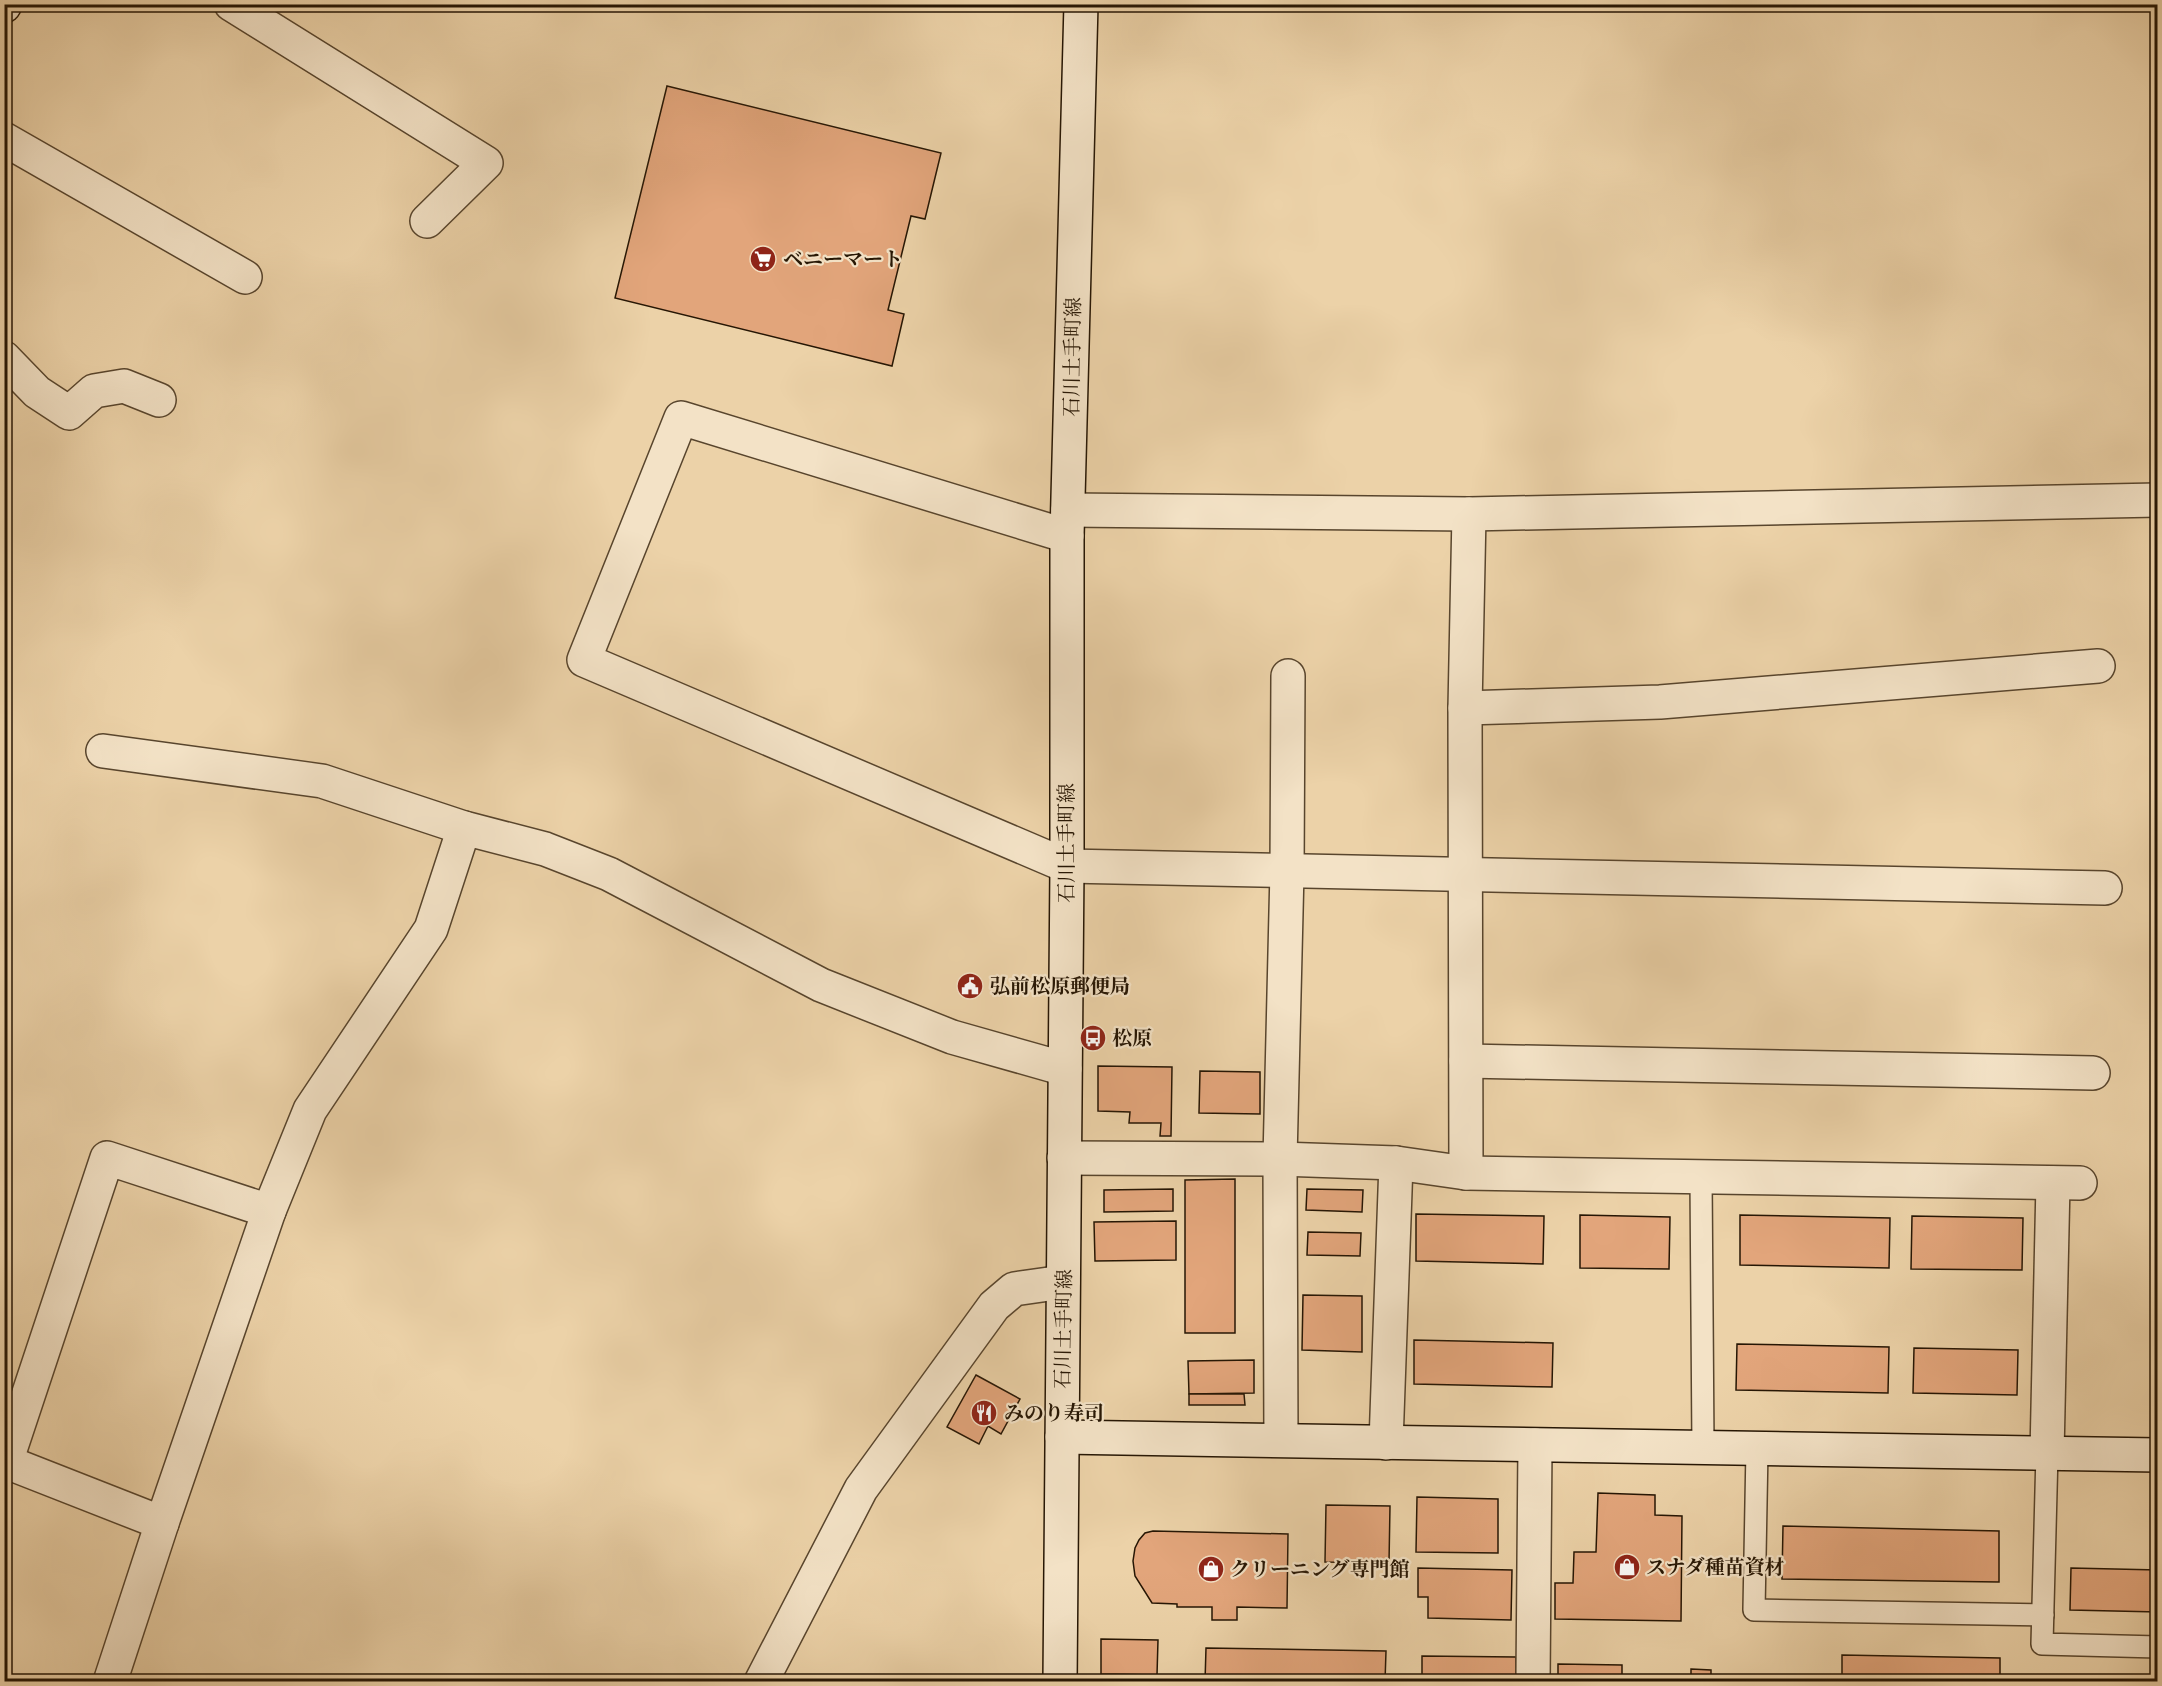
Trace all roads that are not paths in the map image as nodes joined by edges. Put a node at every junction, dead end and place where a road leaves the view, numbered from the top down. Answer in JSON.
{"nodes":[{"id":1,"x":231,"y":4,"type":"edge"},
{"id":2,"x":1081,"y":4,"type":"edge"},
{"id":3,"x":4,"y":139,"type":"edge"},
{"id":4,"x":427,"y":221,"type":"dead end"},
{"id":5,"x":245,"y":277,"type":"dead end"},
{"id":6,"x":4,"y":358,"type":"edge"},
{"id":7,"x":159,"y":400,"type":"dead end"},
{"id":8,"x":2157,"y":500,"type":"edge"},
{"id":9,"x":1469,"y":514,"type":"junction"},
{"id":10,"x":1068,"y":523,"type":"junction"},
{"id":11,"x":2098,"y":666,"type":"dead end"},
{"id":12,"x":1288,"y":676,"type":"dead end"},
{"id":13,"x":1465,"y":708,"type":"junction"},
{"id":14,"x":103,"y":751,"type":"dead end"},
{"id":15,"x":464,"y":828,"type":"junction"},
{"id":16,"x":1067,"y":866,"type":"junction"},
{"id":17,"x":1287,"y":871,"type":"junction"},
{"id":18,"x":1465,"y":874,"type":"junction"},
{"id":19,"x":2105,"y":888,"type":"dead end"},
{"id":20,"x":1466,"y":1062,"type":"junction"},
{"id":21,"x":1065,"y":1069,"type":"junction"},
{"id":22,"x":2093,"y":1073,"type":"dead end"},
{"id":23,"x":1064,"y":1158,"type":"junction"},
{"id":24,"x":1280,"y":1159,"type":"junction"},
{"id":25,"x":1396,"y":1163,"type":"junction"},
{"id":26,"x":1466,"y":1173,"type":"junction"},
{"id":27,"x":1701,"y":1177,"type":"junction"},
{"id":28,"x":269,"y":1211,"type":"junction"},
{"id":29,"x":1063,"y":1282,"type":"junction"},
{"id":30,"x":1062,"y":1437,"type":"junction"},
{"id":31,"x":1281,"y":1440,"type":"junction"},
{"id":32,"x":1386,"y":1443,"type":"junction"},
{"id":33,"x":1535,"y":1445,"type":"junction"},
{"id":34,"x":1703,"y":1448,"type":"junction"},
{"id":35,"x":1757,"y":1449,"type":"junction"},
{"id":36,"x":2047,"y":1453,"type":"junction"},
{"id":37,"x":2157,"y":1455,"type":"edge"},
{"id":38,"x":5,"y":1462,"type":"edge"},
{"id":39,"x":162,"y":1523,"type":"junction"},
{"id":40,"x":2043,"y":1615,"type":"junction"},
{"id":41,"x":2157,"y":1647,"type":"edge"},
{"id":42,"x":111,"y":1682,"type":"edge"},
{"id":43,"x":761,"y":1682,"type":"edge"},
{"id":44,"x":1060,"y":1682,"type":"edge"},
{"id":45,"x":1533,"y":1682,"type":"edge"}],
"edges":[{"from":1,"to":4,"type":"street"},
{"from":2,"to":10,"type":"street","name":"石川土手町線"},
{"from":3,"to":5,"type":"street"},
{"from":6,"to":7,"type":"street"},
{"from":8,"to":9,"type":"street"},
{"from":9,"to":10,"type":"street"},
{"from":9,"to":13,"type":"street"},
{"from":10,"to":16,"type":"street","name":"石川土手町線"},
{"from":10,"to":16,"type":"street"},
{"from":11,"to":13,"type":"street"},
{"from":12,"to":17,"type":"street"},
{"from":13,"to":18,"type":"street"},
{"from":14,"to":15,"type":"street"},
{"from":15,"to":21,"type":"street"},
{"from":15,"to":28,"type":"street"},
{"from":16,"to":17,"type":"street"},
{"from":16,"to":21,"type":"street","name":"石川土手町線"},
{"from":17,"to":18,"type":"street"},
{"from":17,"to":24,"type":"street"},
{"from":18,"to":19,"type":"street"},
{"from":18,"to":20,"type":"street"},
{"from":20,"to":22,"type":"street"},
{"from":20,"to":26,"type":"street"},
{"from":21,"to":23,"type":"street","name":"石川土手町線"},
{"from":23,"to":24,"type":"street"},
{"from":23,"to":29,"type":"street","name":"石川土手町線"},
{"from":24,"to":25,"type":"street"},
{"from":24,"to":31,"type":"street"},
{"from":25,"to":26,"type":"street"},
{"from":25,"to":32,"type":"street"},
{"from":26,"to":27,"type":"street"},
{"from":27,"to":34,"type":"lane"},
{"from":27,"to":36,"type":"street"},
{"from":28,"to":38,"type":"street"},
{"from":28,"to":39,"type":"street"},
{"from":29,"to":30,"type":"street","name":"石川土手町線"},
{"from":29,"to":43,"type":"street"},
{"from":30,"to":31,"type":"street"},
{"from":30,"to":44,"type":"street","name":"石川土手町線"},
{"from":31,"to":32,"type":"street"},
{"from":32,"to":33,"type":"street"},
{"from":33,"to":34,"type":"street"},
{"from":33,"to":45,"type":"street"},
{"from":34,"to":35,"type":"street"},
{"from":35,"to":36,"type":"street"},
{"from":35,"to":40,"type":"lane"},
{"from":36,"to":37,"type":"street"},
{"from":36,"to":40,"type":"lane"},
{"from":38,"to":39,"type":"street"},
{"from":39,"to":42,"type":"street"},
{"from":40,"to":41,"type":"lane"}]}
